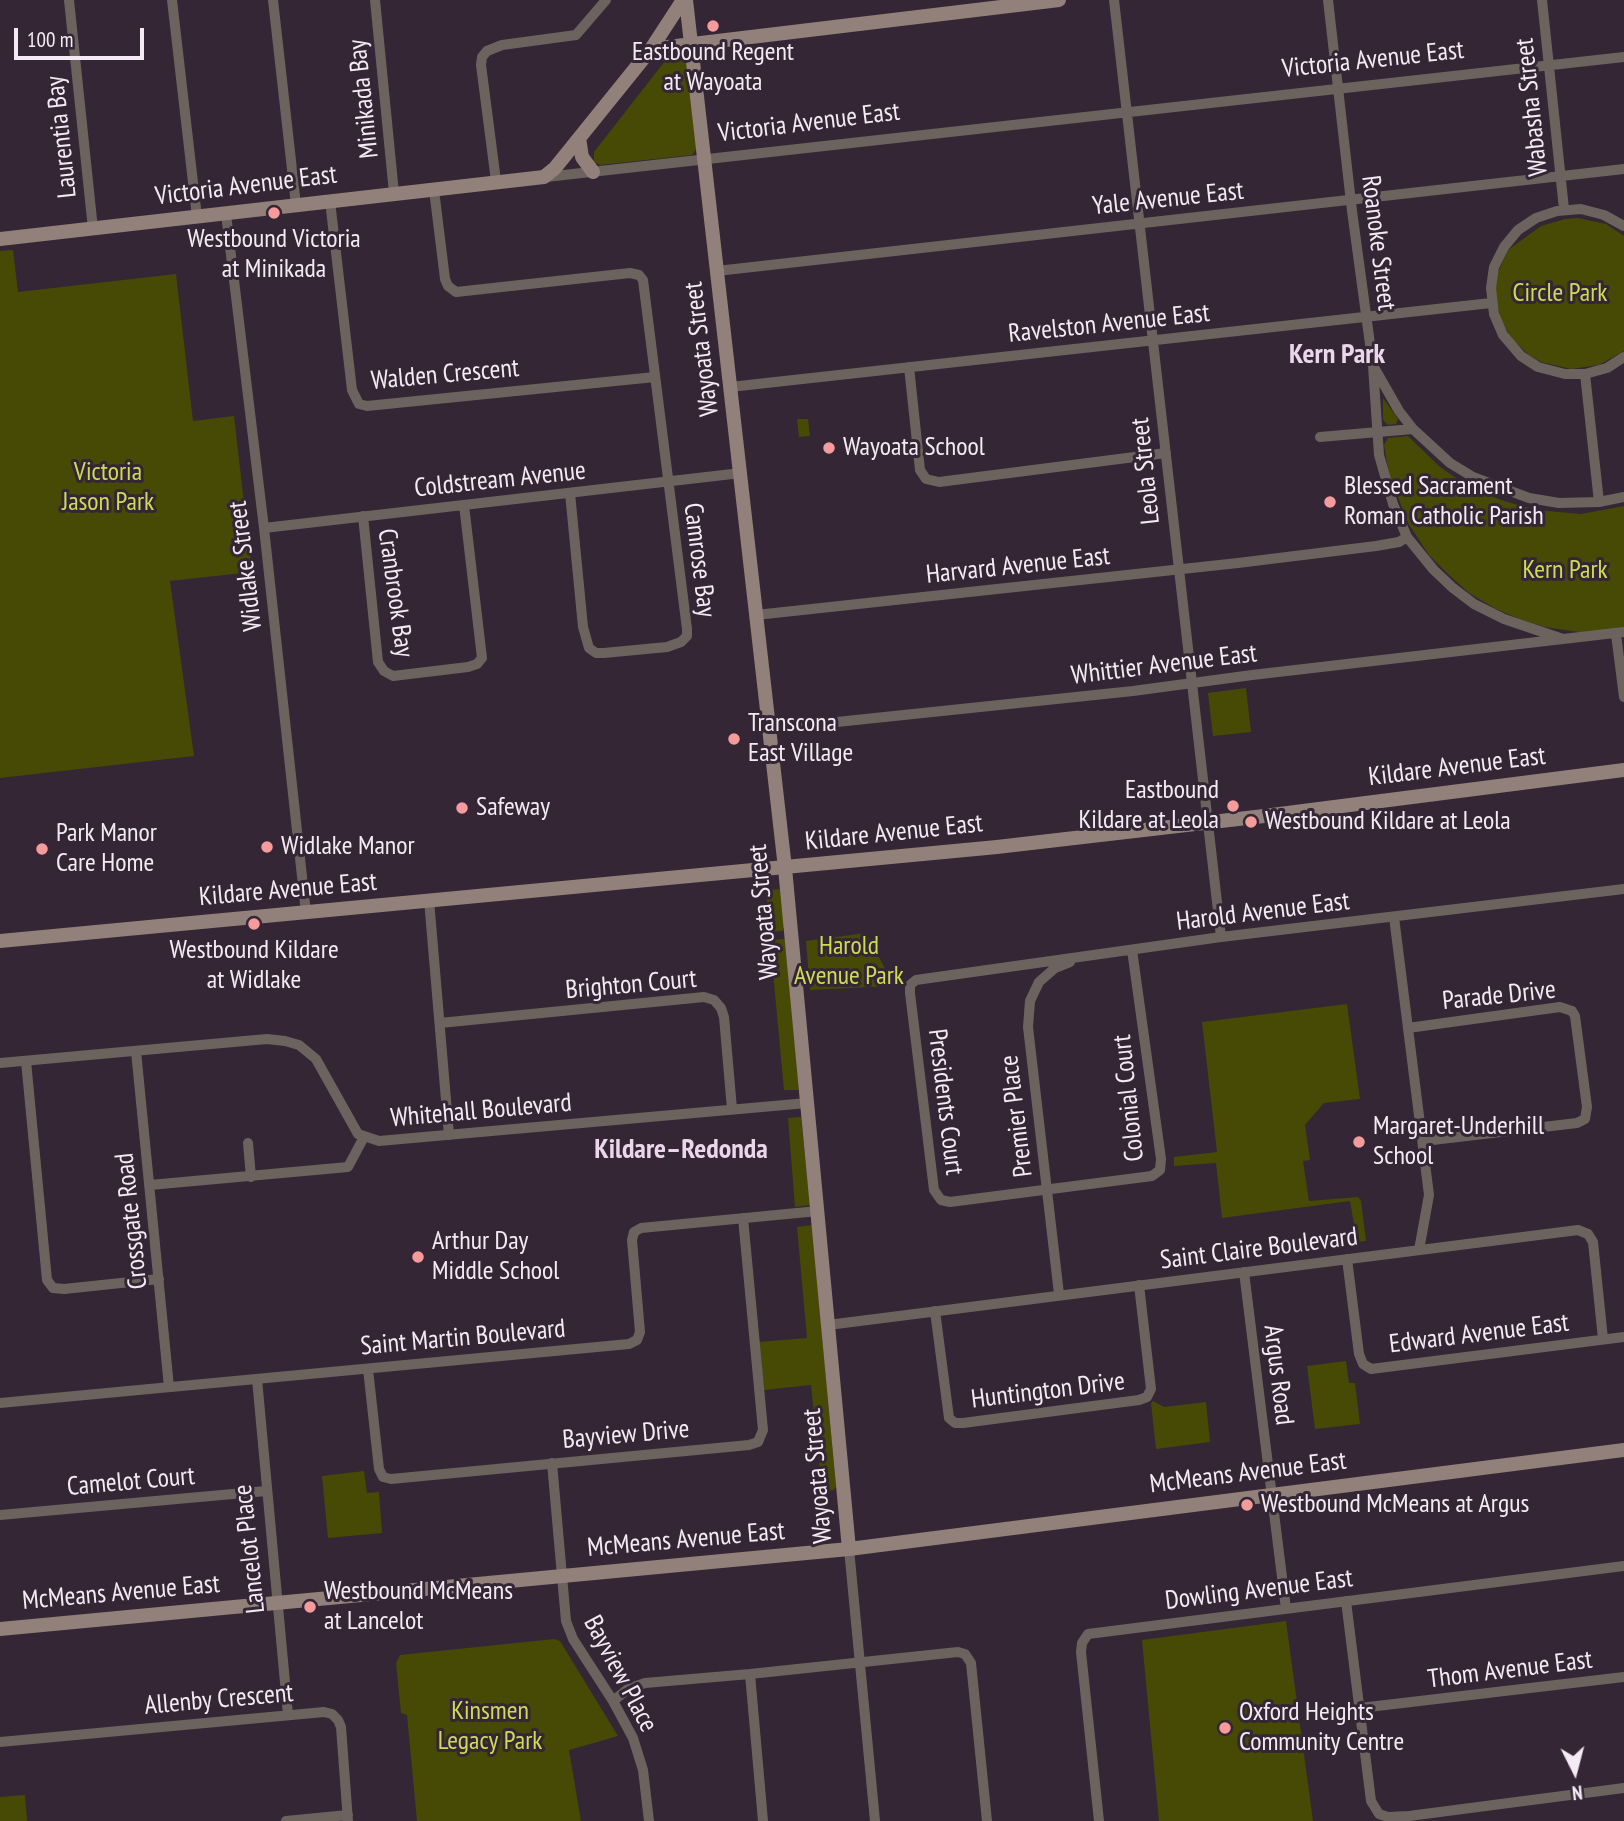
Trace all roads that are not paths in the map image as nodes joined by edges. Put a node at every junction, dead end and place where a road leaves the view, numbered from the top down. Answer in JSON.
{"nodes":[{"id":1,"x":69,"y":0,"type":"edge"},
{"id":2,"x":172,"y":0,"type":"edge"},
{"id":3,"x":273,"y":0,"type":"edge"},
{"id":4,"x":375,"y":0,"type":"edge"},
{"id":5,"x":606,"y":0,"type":"edge"},
{"id":6,"x":685,"y":0,"type":"edge"},
{"id":7,"x":1059,"y":0,"type":"edge"},
{"id":8,"x":1114,"y":0,"type":"edge"},
{"id":9,"x":1328,"y":0,"type":"edge"},
{"id":10,"x":1542,"y":0,"type":"edge"},
{"id":11,"x":691,"y":43,"type":"junction"},
{"id":12,"x":651,"y":49,"type":"junction"},
{"id":13,"x":1624,"y":57,"type":"edge"},
{"id":14,"x":1549,"y":66,"type":"junction"},
{"id":15,"x":1338,"y":88,"type":"junction"},
{"id":16,"x":1127,"y":111,"type":"junction"},
{"id":17,"x":579,"y":138,"type":"junction"},
{"id":18,"x":704,"y":160,"type":"junction"},
{"id":19,"x":1624,"y":169,"type":"edge"},
{"id":20,"x":593,"y":172,"type":"junction"},
{"id":21,"x":1561,"y":176,"type":"junction"},
{"id":22,"x":544,"y":177,"type":"junction"},
{"id":23,"x":496,"y":181,"type":"junction"},
{"id":24,"x":434,"y":190,"type":"junction"},
{"id":25,"x":394,"y":193,"type":"junction"},
{"id":26,"x":1351,"y":200,"type":"junction"},
{"id":27,"x":330,"y":201,"type":"junction"},
{"id":28,"x":296,"y":205,"type":"junction"},
{"id":29,"x":1564,"y":209,"type":"junction"},
{"id":30,"x":226,"y":214,"type":"junction"},
{"id":31,"x":197,"y":217,"type":"junction"},
{"id":32,"x":1139,"y":223,"type":"junction"},
{"id":33,"x":1624,"y":226,"type":"edge"},
{"id":34,"x":93,"y":229,"type":"junction"},
{"id":35,"x":0,"y":239,"type":"edge"},
{"id":36,"x":717,"y":271,"type":"junction"},
{"id":37,"x":1491,"y":303,"type":"junction"},
{"id":38,"x":1366,"y":317,"type":"junction"},
{"id":39,"x":1152,"y":341,"type":"junction"},
{"id":40,"x":1624,"y":357,"type":"edge"},
{"id":41,"x":1373,"y":366,"type":"junction"},
{"id":42,"x":909,"y":367,"type":"junction"},
{"id":43,"x":1585,"y":374,"type":"junction"},
{"id":44,"x":655,"y":377,"type":"junction"},
{"id":45,"x":730,"y":387,"type":"junction"},
{"id":46,"x":1413,"y":429,"type":"junction"},
{"id":47,"x":1377,"y":431,"type":"junction"},
{"id":48,"x":1320,"y":437,"type":"dead end"},
{"id":49,"x":1166,"y":453,"type":"junction"},
{"id":50,"x":741,"y":473,"type":"junction"},
{"id":51,"x":668,"y":482,"type":"junction"},
{"id":52,"x":569,"y":493,"type":"junction"},
{"id":53,"x":1624,"y":497,"type":"edge"},
{"id":54,"x":1599,"y":502,"type":"junction"},
{"id":55,"x":464,"y":505,"type":"junction"},
{"id":56,"x":363,"y":516,"type":"junction"},
{"id":57,"x":264,"y":528,"type":"junction"},
{"id":58,"x":1407,"y":537,"type":"junction"},
{"id":59,"x":1178,"y":570,"type":"junction"},
{"id":60,"x":757,"y":615,"type":"junction"},
{"id":61,"x":1620,"y":633,"type":"edge"},
{"id":62,"x":1563,"y":639,"type":"junction"},
{"id":63,"x":1192,"y":682,"type":"junction"},
{"id":64,"x":1624,"y":696,"type":"edge"},
{"id":65,"x":770,"y":729,"type":"junction"},
{"id":66,"x":1624,"y":770,"type":"edge"},
{"id":67,"x":1207,"y":823,"type":"junction"},
{"id":68,"x":785,"y":869,"type":"junction"},
{"id":69,"x":1624,"y":889,"type":"edge"},
{"id":70,"x":429,"y":900,"type":"junction"},
{"id":71,"x":306,"y":913,"type":"junction"},
{"id":72,"x":1394,"y":917,"type":"junction"},
{"id":73,"x":1221,"y":937,"type":"junction"},
{"id":74,"x":0,"y":941,"type":"edge"},
{"id":75,"x":1132,"y":950,"type":"junction"},
{"id":76,"x":1080,"y":958,"type":"junction"},
{"id":77,"x":910,"y":985,"type":"joint"},
{"id":78,"x":440,"y":1023,"type":"junction"},
{"id":79,"x":1408,"y":1028,"type":"junction"},
{"id":80,"x":136,"y":1051,"type":"junction"},
{"id":81,"x":26,"y":1061,"type":"junction"},
{"id":82,"x":0,"y":1063,"type":"edge"},
{"id":83,"x":807,"y":1103,"type":"junction"},
{"id":84,"x":732,"y":1109,"type":"junction"},
{"id":85,"x":449,"y":1135,"type":"junction"},
{"id":86,"x":364,"y":1137,"type":"junction"},
{"id":87,"x":1424,"y":1141,"type":"junction"},
{"id":88,"x":248,"y":1143,"type":"dead end"},
{"id":89,"x":251,"y":1177,"type":"junction"},
{"id":90,"x":150,"y":1185,"type":"junction"},
{"id":91,"x":1047,"y":1190,"type":"junction"},
{"id":92,"x":818,"y":1211,"type":"junction"},
{"id":93,"x":743,"y":1218,"type":"junction"},
{"id":94,"x":1419,"y":1250,"type":"junction"},
{"id":95,"x":1347,"y":1259,"type":"junction"},
{"id":96,"x":1244,"y":1272,"type":"junction"},
{"id":97,"x":159,"y":1279,"type":"junction"},
{"id":98,"x":1139,"y":1285,"type":"junction"},
{"id":99,"x":1059,"y":1294,"type":"junction"},
{"id":100,"x":935,"y":1311,"type":"junction"},
{"id":101,"x":828,"y":1325,"type":"junction"},
{"id":102,"x":1624,"y":1337,"type":"edge"},
{"id":103,"x":1603,"y":1339,"type":"junction"},
{"id":104,"x":368,"y":1369,"type":"junction"},
{"id":105,"x":257,"y":1378,"type":"junction"},
{"id":106,"x":169,"y":1387,"type":"junction"},
{"id":107,"x":0,"y":1402,"type":"edge"},
{"id":108,"x":1624,"y":1450,"type":"edge"},
{"id":109,"x":552,"y":1463,"type":"junction"},
{"id":110,"x":266,"y":1491,"type":"junction"},
{"id":111,"x":1272,"y":1494,"type":"junction"},
{"id":112,"x":0,"y":1516,"type":"edge"},
{"id":113,"x":849,"y":1549,"type":"junction"},
{"id":114,"x":1624,"y":1566,"type":"edge"},
{"id":115,"x":563,"y":1577,"type":"junction"},
{"id":116,"x":1346,"y":1601,"type":"junction"},
{"id":117,"x":277,"y":1603,"type":"junction"},
{"id":118,"x":1286,"y":1609,"type":"junction"},
{"id":119,"x":0,"y":1629,"type":"edge"},
{"id":120,"x":860,"y":1663,"type":"junction"},
{"id":121,"x":750,"y":1674,"type":"junction"},
{"id":122,"x":1624,"y":1677,"type":"edge"},
{"id":123,"x":613,"y":1701,"type":"junction"},
{"id":124,"x":1360,"y":1708,"type":"junction"},
{"id":125,"x":288,"y":1715,"type":"junction"},
{"id":126,"x":0,"y":1742,"type":"edge"},
{"id":127,"x":1624,"y":1788,"type":"edge"},
{"id":128,"x":348,"y":1818,"type":"edge"},
{"id":129,"x":286,"y":1821,"type":"edge"},
{"id":130,"x":649,"y":1821,"type":"edge"},
{"id":131,"x":763,"y":1821,"type":"edge"},
{"id":132,"x":875,"y":1821,"type":"edge"},
{"id":133,"x":987,"y":1821,"type":"edge"},
{"id":134,"x":1099,"y":1821,"type":"edge"}],
"edges":[{"from":1,"to":34,"type":"street","name":"Laurentia Bay"},
{"from":2,"to":31,"type":"street"},
{"from":3,"to":28,"type":"street"},
{"from":4,"to":25,"type":"street","name":"Minikada Bay"},
{"from":5,"to":23,"type":"street"},
{"from":6,"to":11,"type":"street","name":"Wayoata Street"},
{"from":6,"to":12,"type":"street"},
{"from":7,"to":11,"type":"street"},
{"from":8,"to":16,"type":"street","name":"Leola Street"},
{"from":9,"to":15,"type":"street","name":"Roanoke Street"},
{"from":10,"to":14,"type":"street","name":"Wabasha Street"},
{"from":11,"to":12,"type":"street"},
{"from":11,"to":18,"type":"street","name":"Wayoata Street"},
{"from":12,"to":17,"type":"street"},
{"from":13,"to":14,"type":"street","name":"Victoria Avenue East"},
{"from":14,"to":15,"type":"street","name":"Victoria Avenue East"},
{"from":14,"to":21,"type":"street","name":"Wabasha Street"},
{"from":15,"to":16,"type":"street","name":"Victoria Avenue East"},
{"from":15,"to":26,"type":"street","name":"Roanoke Street"},
{"from":16,"to":18,"type":"street","name":"Victoria Avenue East"},
{"from":16,"to":32,"type":"street","name":"Leola Street"},
{"from":17,"to":20,"type":"street"},
{"from":17,"to":22,"type":"street"},
{"from":18,"to":20,"type":"street","name":"Victoria Avenue East"},
{"from":18,"to":36,"type":"street","name":"Wayoata Street"},
{"from":19,"to":21,"type":"street","name":"Yale Avenue East"},
{"from":20,"to":22,"type":"street","name":"Victoria Avenue East"},
{"from":21,"to":26,"type":"street","name":"Yale Avenue East"},
{"from":21,"to":29,"type":"street","name":"Wabasha Street"},
{"from":22,"to":23,"type":"street","name":"Victoria Avenue East"},
{"from":23,"to":24,"type":"street","name":"Victoria Avenue East"},
{"from":24,"to":25,"type":"street","name":"Victoria Avenue East"},
{"from":24,"to":44,"type":"street"},
{"from":25,"to":27,"type":"street","name":"Victoria Avenue East"},
{"from":26,"to":32,"type":"street","name":"Yale Avenue East"},
{"from":26,"to":38,"type":"street","name":"Roanoke Street"},
{"from":27,"to":28,"type":"street","name":"Victoria Avenue East"},
{"from":27,"to":44,"type":"street","name":"Walden Crescent"},
{"from":28,"to":30,"type":"street","name":"Victoria Avenue East"},
{"from":29,"to":33,"type":"street"},
{"from":29,"to":37,"type":"street"},
{"from":30,"to":31,"type":"street","name":"Victoria Avenue East"},
{"from":30,"to":57,"type":"street","name":"Widlake Street"},
{"from":31,"to":34,"type":"street","name":"Victoria Avenue East"},
{"from":32,"to":36,"type":"street","name":"Yale Avenue East"},
{"from":32,"to":39,"type":"street","name":"Leola Street"},
{"from":34,"to":35,"type":"street","name":"Victoria Avenue East"},
{"from":36,"to":45,"type":"street","name":"Wayoata Street"},
{"from":37,"to":38,"type":"street","name":"Ravelston Avenue East"},
{"from":37,"to":43,"type":"street"},
{"from":38,"to":39,"type":"street","name":"Ravelston Avenue East"},
{"from":38,"to":41,"type":"street","name":"Roanoke Street"},
{"from":39,"to":42,"type":"street","name":"Ravelston Avenue East"},
{"from":39,"to":49,"type":"street","name":"Leola Street"},
{"from":40,"to":43,"type":"street"},
{"from":41,"to":46,"type":"street"},
{"from":41,"to":47,"type":"street","name":"Roanoke Street"},
{"from":42,"to":45,"type":"street","name":"Ravelston Avenue East"},
{"from":42,"to":49,"type":"street"},
{"from":43,"to":54,"type":"street"},
{"from":44,"to":51,"type":"street"},
{"from":45,"to":50,"type":"street","name":"Wayoata Street"},
{"from":46,"to":47,"type":"street"},
{"from":46,"to":54,"type":"street"},
{"from":47,"to":48,"type":"street"},
{"from":47,"to":58,"type":"street","name":"Roanoke Street"},
{"from":49,"to":59,"type":"street","name":"Leola Street"},
{"from":50,"to":51,"type":"street","name":"Coldstream Avenue"},
{"from":50,"to":60,"type":"street","name":"Wayoata Street"},
{"from":51,"to":52,"type":"street","name":"Coldstream Avenue"},
{"from":51,"to":52,"type":"street","name":"Camrose Bay"},
{"from":52,"to":55,"type":"street","name":"Coldstream Avenue"},
{"from":53,"to":54,"type":"street"},
{"from":55,"to":56,"type":"street","name":"Coldstream Avenue"},
{"from":55,"to":56,"type":"street","name":"Cranbrook Bay"},
{"from":56,"to":57,"type":"street","name":"Coldstream Avenue"},
{"from":57,"to":71,"type":"street","name":"Widlake Street"},
{"from":58,"to":59,"type":"street","name":"Harvard Avenue East"},
{"from":58,"to":62,"type":"street","name":"Roanoke Street"},
{"from":59,"to":60,"type":"street","name":"Harvard Avenue East"},
{"from":59,"to":63,"type":"street","name":"Leola Street"},
{"from":60,"to":65,"type":"street","name":"Wayoata Street"},
{"from":61,"to":62,"type":"street","name":"Roanoke Street"},
{"from":61,"to":64,"type":"street"},
{"from":62,"to":63,"type":"street","name":"Whittier Avenue East"},
{"from":63,"to":65,"type":"street","name":"Whittier Avenue East"},
{"from":63,"to":67,"type":"street","name":"Leola Street"},
{"from":65,"to":68,"type":"street","name":"Wayoata Street"},
{"from":66,"to":67,"type":"street","name":"Kildare Avenue East"},
{"from":67,"to":68,"type":"street","name":"Kildare Avenue East"},
{"from":67,"to":73,"type":"street","name":"Leola Street"},
{"from":68,"to":70,"type":"street","name":"Kildare Avenue East"},
{"from":68,"to":83,"type":"street","name":"Wayoata Street"},
{"from":69,"to":72,"type":"street","name":"Harold Avenue East"},
{"from":70,"to":71,"type":"street","name":"Kildare Avenue East"},
{"from":70,"to":78,"type":"street"},
{"from":71,"to":74,"type":"street","name":"Kildare Avenue East"},
{"from":72,"to":73,"type":"street","name":"Harold Avenue East"},
{"from":72,"to":79,"type":"street"},
{"from":73,"to":75,"type":"street","name":"Harold Avenue East"},
{"from":75,"to":76,"type":"street","name":"Harold Avenue East"},
{"from":75,"to":91,"type":"street","name":"Colonial Court"},
{"from":76,"to":77,"type":"street","name":"Harold Avenue East"},
{"from":76,"to":91,"type":"street","name":"Premier Place"},
{"from":77,"to":91,"type":"street","name":"Presidents Court"},
{"from":78,"to":84,"type":"street","name":"Brighton Court"},
{"from":78,"to":85,"type":"street"},
{"from":79,"to":87,"type":"street"},
{"from":79,"to":87,"type":"street","name":"Parade Drive"},
{"from":80,"to":81,"type":"street","name":"Whitehall Boulevard"},
{"from":80,"to":86,"type":"street","name":"Whitehall Boulevard"},
{"from":80,"to":90,"type":"street","name":"Crossgate Road"},
{"from":81,"to":82,"type":"street","name":"Whitehall Boulevard"},
{"from":81,"to":97,"type":"street"},
{"from":83,"to":84,"type":"street","name":"Whitehall Boulevard"},
{"from":83,"to":92,"type":"street","name":"Wayoata Street"},
{"from":84,"to":85,"type":"street","name":"Whitehall Boulevard"},
{"from":85,"to":86,"type":"street","name":"Whitehall Boulevard"},
{"from":86,"to":89,"type":"street"},
{"from":87,"to":94,"type":"street"},
{"from":88,"to":89,"type":"street"},
{"from":89,"to":90,"type":"street"},
{"from":90,"to":97,"type":"street","name":"Crossgate Road"},
{"from":91,"to":99,"type":"street","name":"Premier Place"},
{"from":92,"to":93,"type":"street","name":"Saint Martin Boulevard"},
{"from":92,"to":101,"type":"street","name":"Wayoata Street"},
{"from":93,"to":104,"type":"street","name":"Saint Martin Boulevard"},
{"from":93,"to":109,"type":"street","name":"Bayview Drive"},
{"from":94,"to":95,"type":"street","name":"Saint Claire Boulevard"},
{"from":94,"to":103,"type":"street","name":"Saint Claire Boulevard"},
{"from":95,"to":96,"type":"street","name":"Saint Claire Boulevard"},
{"from":95,"to":103,"type":"street","name":"Edward Avenue East"},
{"from":96,"to":98,"type":"street","name":"Saint Claire Boulevard"},
{"from":96,"to":111,"type":"street","name":"Argus Road"},
{"from":97,"to":106,"type":"street","name":"Crossgate Road"},
{"from":98,"to":99,"type":"street","name":"Saint Claire Boulevard"},
{"from":98,"to":100,"type":"street","name":"Huntington Drive"},
{"from":99,"to":100,"type":"street","name":"Saint Claire Boulevard"},
{"from":100,"to":101,"type":"street","name":"Saint Claire Boulevard"},
{"from":101,"to":113,"type":"street","name":"Wayoata Street"},
{"from":102,"to":103,"type":"street","name":"Edward Avenue East"},
{"from":104,"to":105,"type":"street","name":"Saint Martin Boulevard"},
{"from":104,"to":109,"type":"street","name":"Bayview Drive"},
{"from":105,"to":106,"type":"street","name":"Saint Martin Boulevard"},
{"from":105,"to":110,"type":"street","name":"Lancelot Place"},
{"from":106,"to":107,"type":"street","name":"Saint Martin Boulevard"},
{"from":108,"to":111,"type":"street","name":"McMeans Avenue East"},
{"from":109,"to":115,"type":"street","name":"Bayview Place"},
{"from":110,"to":112,"type":"street","name":"Camelot Court"},
{"from":110,"to":117,"type":"street","name":"Lancelot Place"},
{"from":111,"to":113,"type":"street","name":"McMeans Avenue East"},
{"from":111,"to":118,"type":"street","name":"Argus Road"},
{"from":113,"to":115,"type":"street","name":"McMeans Avenue East"},
{"from":113,"to":120,"type":"street","name":"Wayoata Street"},
{"from":114,"to":116,"type":"street","name":"Dowling Avenue East"},
{"from":115,"to":117,"type":"street","name":"McMeans Avenue East"},
{"from":115,"to":123,"type":"street","name":"Bayview Place"},
{"from":116,"to":118,"type":"street","name":"Dowling Avenue East"},
{"from":116,"to":124,"type":"street"},
{"from":117,"to":119,"type":"street","name":"McMeans Avenue East"},
{"from":117,"to":125,"type":"street","name":"Lancelot Place"},
{"from":118,"to":134,"type":"street","name":"Dowling Avenue East"},
{"from":120,"to":121,"type":"street"},
{"from":120,"to":132,"type":"street","name":"Wayoata Street"},
{"from":120,"to":133,"type":"street"},
{"from":121,"to":123,"type":"street"},
{"from":121,"to":131,"type":"street"},
{"from":122,"to":124,"type":"street","name":"Thom Avenue East"},
{"from":123,"to":130,"type":"street","name":"Bayview Place"},
{"from":124,"to":127,"type":"street"},
{"from":125,"to":126,"type":"street","name":"Allenby Crescent"},
{"from":125,"to":128,"type":"street","name":"Allenby Crescent"},
{"from":128,"to":129,"type":"street"}]}
